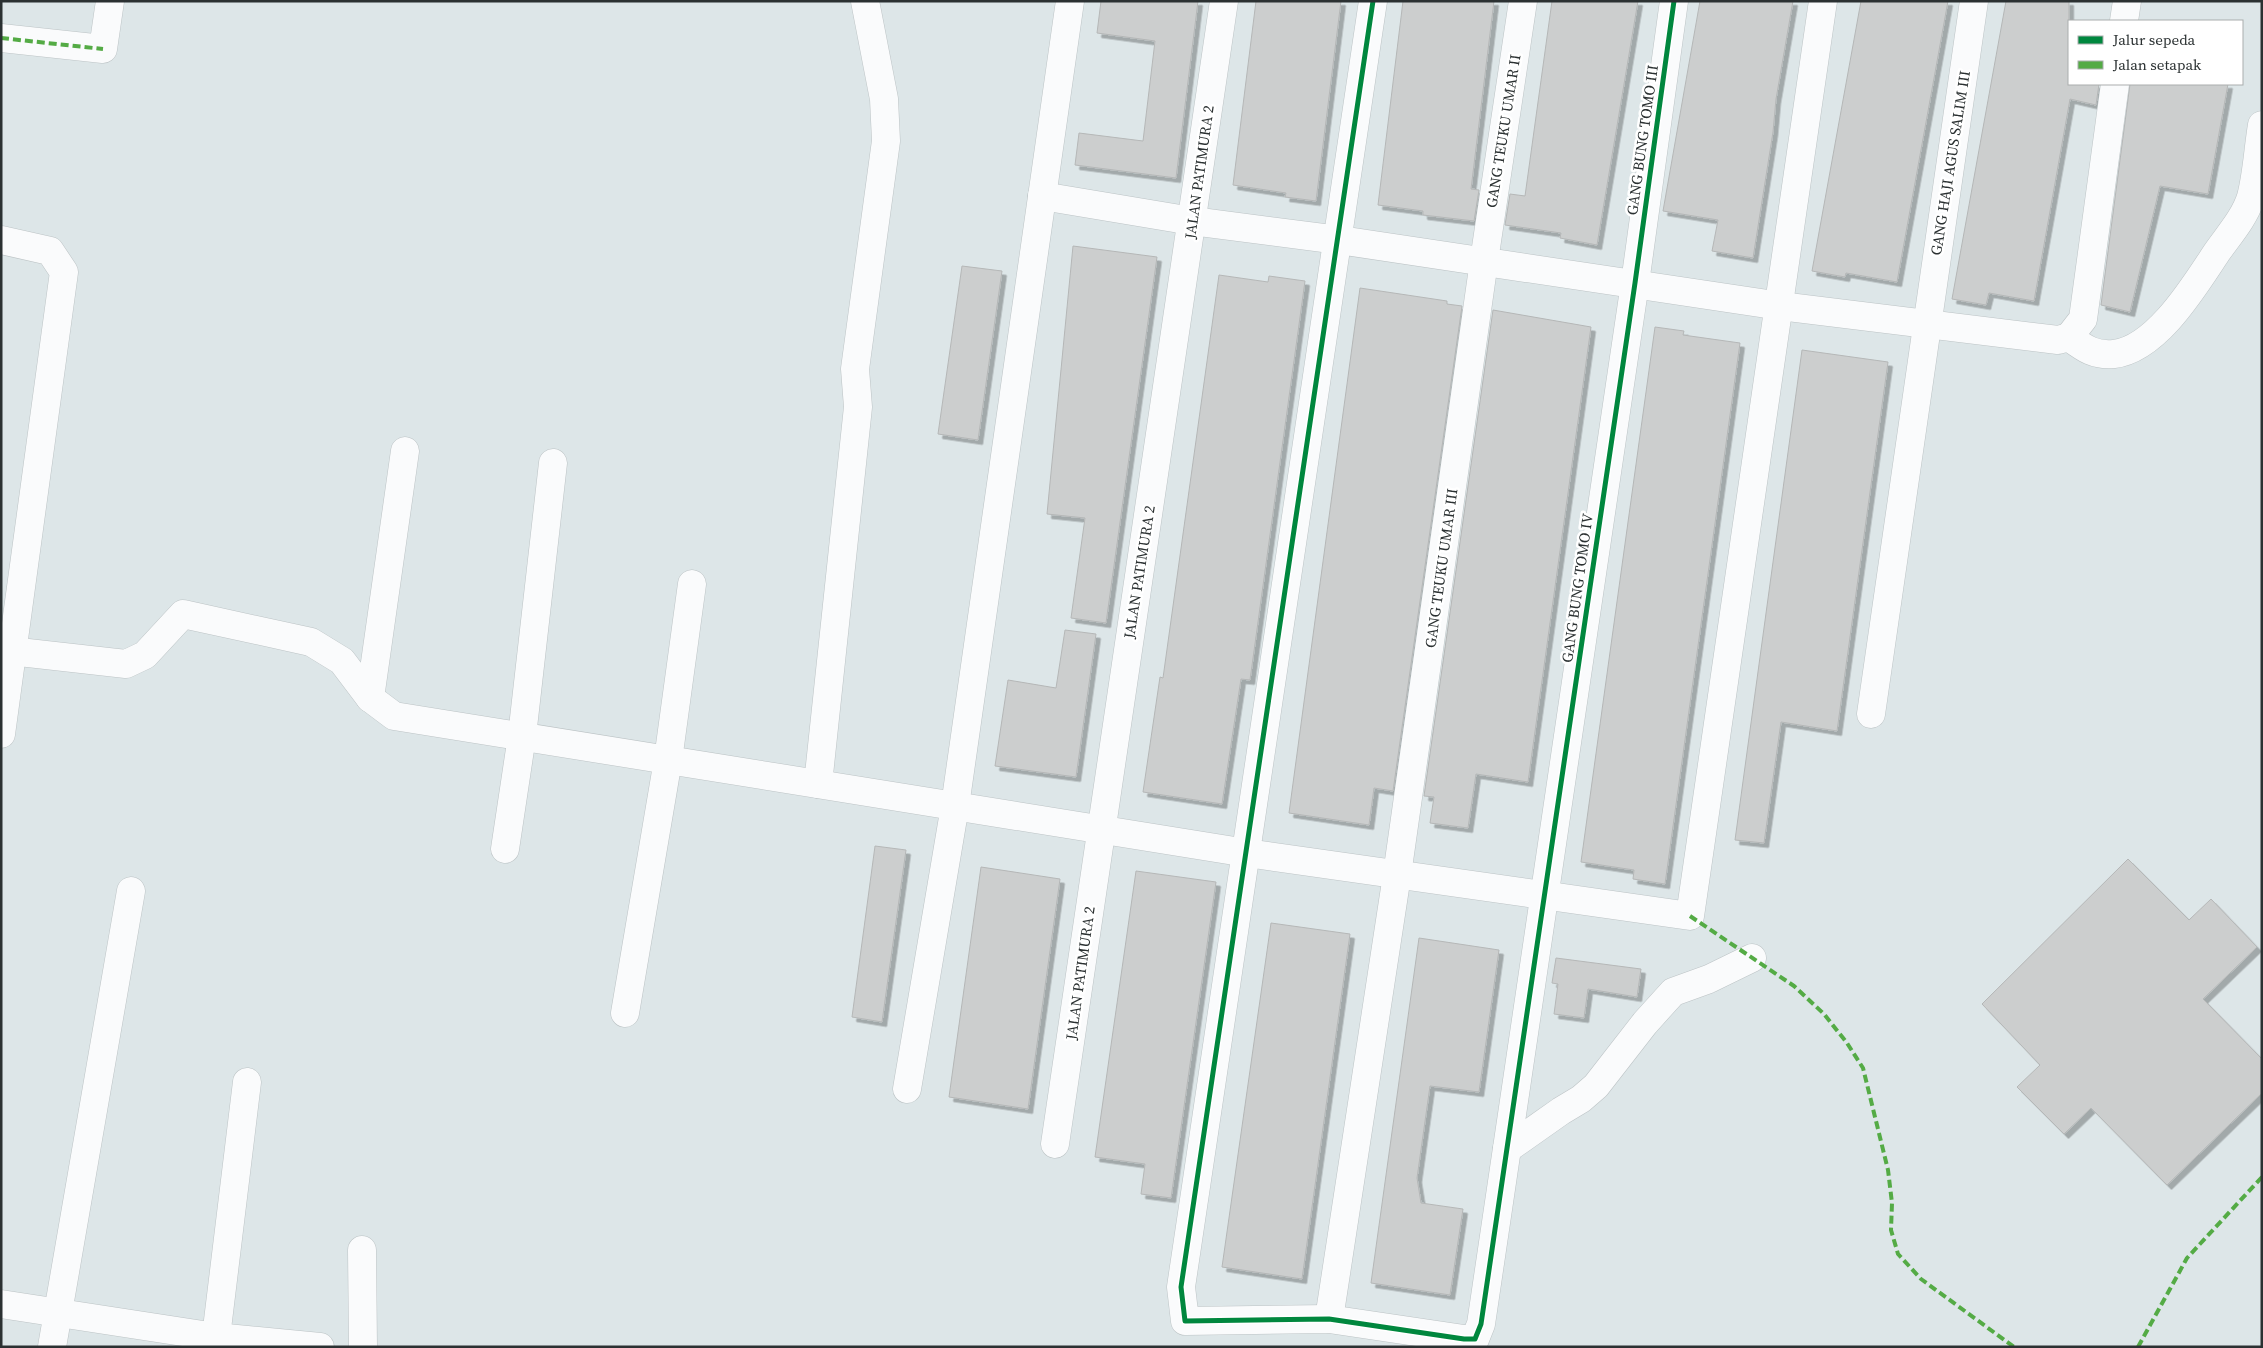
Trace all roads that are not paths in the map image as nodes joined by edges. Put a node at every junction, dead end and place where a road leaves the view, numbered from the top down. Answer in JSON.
{"nodes":[{"id":1,"x":110,"y":1,"type":"edge"},
{"id":2,"x":865,"y":1,"type":"edge"},
{"id":3,"x":1070,"y":1,"type":"edge"},
{"id":4,"x":1224,"y":1,"type":"edge"},
{"id":5,"x":1373,"y":1,"type":"edge"},
{"id":6,"x":1523,"y":1,"type":"edge"},
{"id":7,"x":1674,"y":1,"type":"edge"},
{"id":8,"x":1824,"y":1,"type":"edge"},
{"id":9,"x":1974,"y":1,"type":"edge"},
{"id":10,"x":2127,"y":1,"type":"edge"},
{"id":11,"x":2124,"y":20,"type":"edge"},
{"id":12,"x":1,"y":38,"type":"edge"},
{"id":13,"x":2115,"y":85,"type":"edge"},
{"id":14,"x":2262,"y":125,"type":"edge"},
{"id":15,"x":1042,"y":196,"type":"junction"},
{"id":16,"x":1192,"y":221,"type":"junction"},
{"id":17,"x":1,"y":240,"type":"edge"},
{"id":18,"x":1339,"y":240,"type":"junction"},
{"id":19,"x":1484,"y":261,"type":"junction"},
{"id":20,"x":1635,"y":283,"type":"junction"},
{"id":21,"x":1780,"y":306,"type":"junction"},
{"id":22,"x":1926,"y":325,"type":"junction"},
{"id":23,"x":2069,"y":337,"type":"junction"},
{"id":24,"x":405,"y":451,"type":"dead end"},
{"id":25,"x":553,"y":463,"type":"dead end"},
{"id":26,"x":692,"y":584,"type":"dead end"},
{"id":27,"x":8,"y":651,"type":"edge"},
{"id":28,"x":370,"y":698,"type":"junction"},
{"id":29,"x":1871,"y":714,"type":"dead end"},
{"id":30,"x":1,"y":734,"type":"edge"},
{"id":31,"x":522,"y":736,"type":"junction"},
{"id":32,"x":668,"y":760,"type":"junction"},
{"id":33,"x":818,"y":784,"type":"junction"},
{"id":34,"x":954,"y":806,"type":"junction"},
{"id":35,"x":1101,"y":829,"type":"junction"},
{"id":36,"x":505,"y":849,"type":"dead end"},
{"id":37,"x":1247,"y":853,"type":"junction"},
{"id":38,"x":1397,"y":875,"type":"junction"},
{"id":39,"x":131,"y":891,"type":"dead end"},
{"id":40,"x":1545,"y":897,"type":"junction"},
{"id":41,"x":1752,"y":958,"type":"dead end"},
{"id":42,"x":625,"y":1013,"type":"dead end"},
{"id":43,"x":247,"y":1082,"type":"dead end"},
{"id":44,"x":907,"y":1089,"type":"dead end"},
{"id":45,"x":1055,"y":1144,"type":"dead end"},
{"id":46,"x":1507,"y":1149,"type":"junction"},
{"id":47,"x":362,"y":1250,"type":"dead end"},
{"id":48,"x":1,"y":1304,"type":"edge"},
{"id":49,"x":58,"y":1314,"type":"junction"},
{"id":50,"x":1329,"y":1319,"type":"junction"},
{"id":51,"x":215,"y":1342,"type":"edge"},
{"id":52,"x":52,"y":1347,"type":"edge"},
{"id":53,"x":320,"y":1347,"type":"edge"},
{"id":54,"x":363,"y":1347,"type":"edge"}],
"edges":[{"from":1,"to":12,"type":"street"},
{"from":2,"to":33,"type":"street"},
{"from":3,"to":15,"type":"street"},
{"from":4,"to":16,"type":"street","name":"JALAN PATIMURA 2"},
{"from":5,"to":18,"type":"street"},
{"from":6,"to":19,"type":"street","name":"GANG TEUKU UMAR II"},
{"from":7,"to":20,"type":"street","name":"GANG BUNG TOMO III"},
{"from":8,"to":21,"type":"street"},
{"from":9,"to":22,"type":"street","name":"GANG HAJI AGUS SALIM III"},
{"from":10,"to":11,"type":"street"},
{"from":13,"to":23,"type":"street"},
{"from":14,"to":23,"type":"street"},
{"from":15,"to":16,"type":"street"},
{"from":15,"to":34,"type":"street"},
{"from":16,"to":18,"type":"street"},
{"from":16,"to":35,"type":"street","name":"JALAN PATIMURA 2"},
{"from":17,"to":27,"type":"street"},
{"from":18,"to":19,"type":"street"},
{"from":18,"to":37,"type":"street"},
{"from":19,"to":20,"type":"street"},
{"from":19,"to":38,"type":"street","name":"GANG TEUKU UMAR III"},
{"from":20,"to":21,"type":"street"},
{"from":20,"to":40,"type":"street","name":"GANG BUNG TOMO IV"},
{"from":21,"to":22,"type":"street"},
{"from":21,"to":40,"type":"street"},
{"from":22,"to":23,"type":"street"},
{"from":22,"to":29,"type":"street","name":"GANG HAJI AGUS SALIM III"},
{"from":24,"to":28,"type":"street"},
{"from":25,"to":31,"type":"street"},
{"from":26,"to":32,"type":"street"},
{"from":27,"to":28,"type":"street"},
{"from":27,"to":30,"type":"street"},
{"from":28,"to":31,"type":"street"},
{"from":31,"to":32,"type":"street"},
{"from":31,"to":36,"type":"street"},
{"from":32,"to":33,"type":"street"},
{"from":32,"to":42,"type":"street"},
{"from":33,"to":34,"type":"street"},
{"from":34,"to":35,"type":"street"},
{"from":34,"to":44,"type":"street"},
{"from":35,"to":37,"type":"street"},
{"from":35,"to":45,"type":"street","name":"JALAN PATIMURA 2"},
{"from":37,"to":38,"type":"street"},
{"from":37,"to":50,"type":"street"},
{"from":38,"to":40,"type":"street"},
{"from":38,"to":50,"type":"street","name":"GANG TEUKU UMAR III"},
{"from":39,"to":49,"type":"street"},
{"from":40,"to":46,"type":"street","name":"GANG BUNG TOMO IV"},
{"from":41,"to":46,"type":"street"},
{"from":43,"to":51,"type":"street"},
{"from":46,"to":50,"type":"street","name":"GANG BUNG TOMO IV"},
{"from":47,"to":54,"type":"street"},
{"from":48,"to":49,"type":"street"},
{"from":49,"to":51,"type":"street"},
{"from":49,"to":52,"type":"street"},
{"from":51,"to":53,"type":"street"}]}
